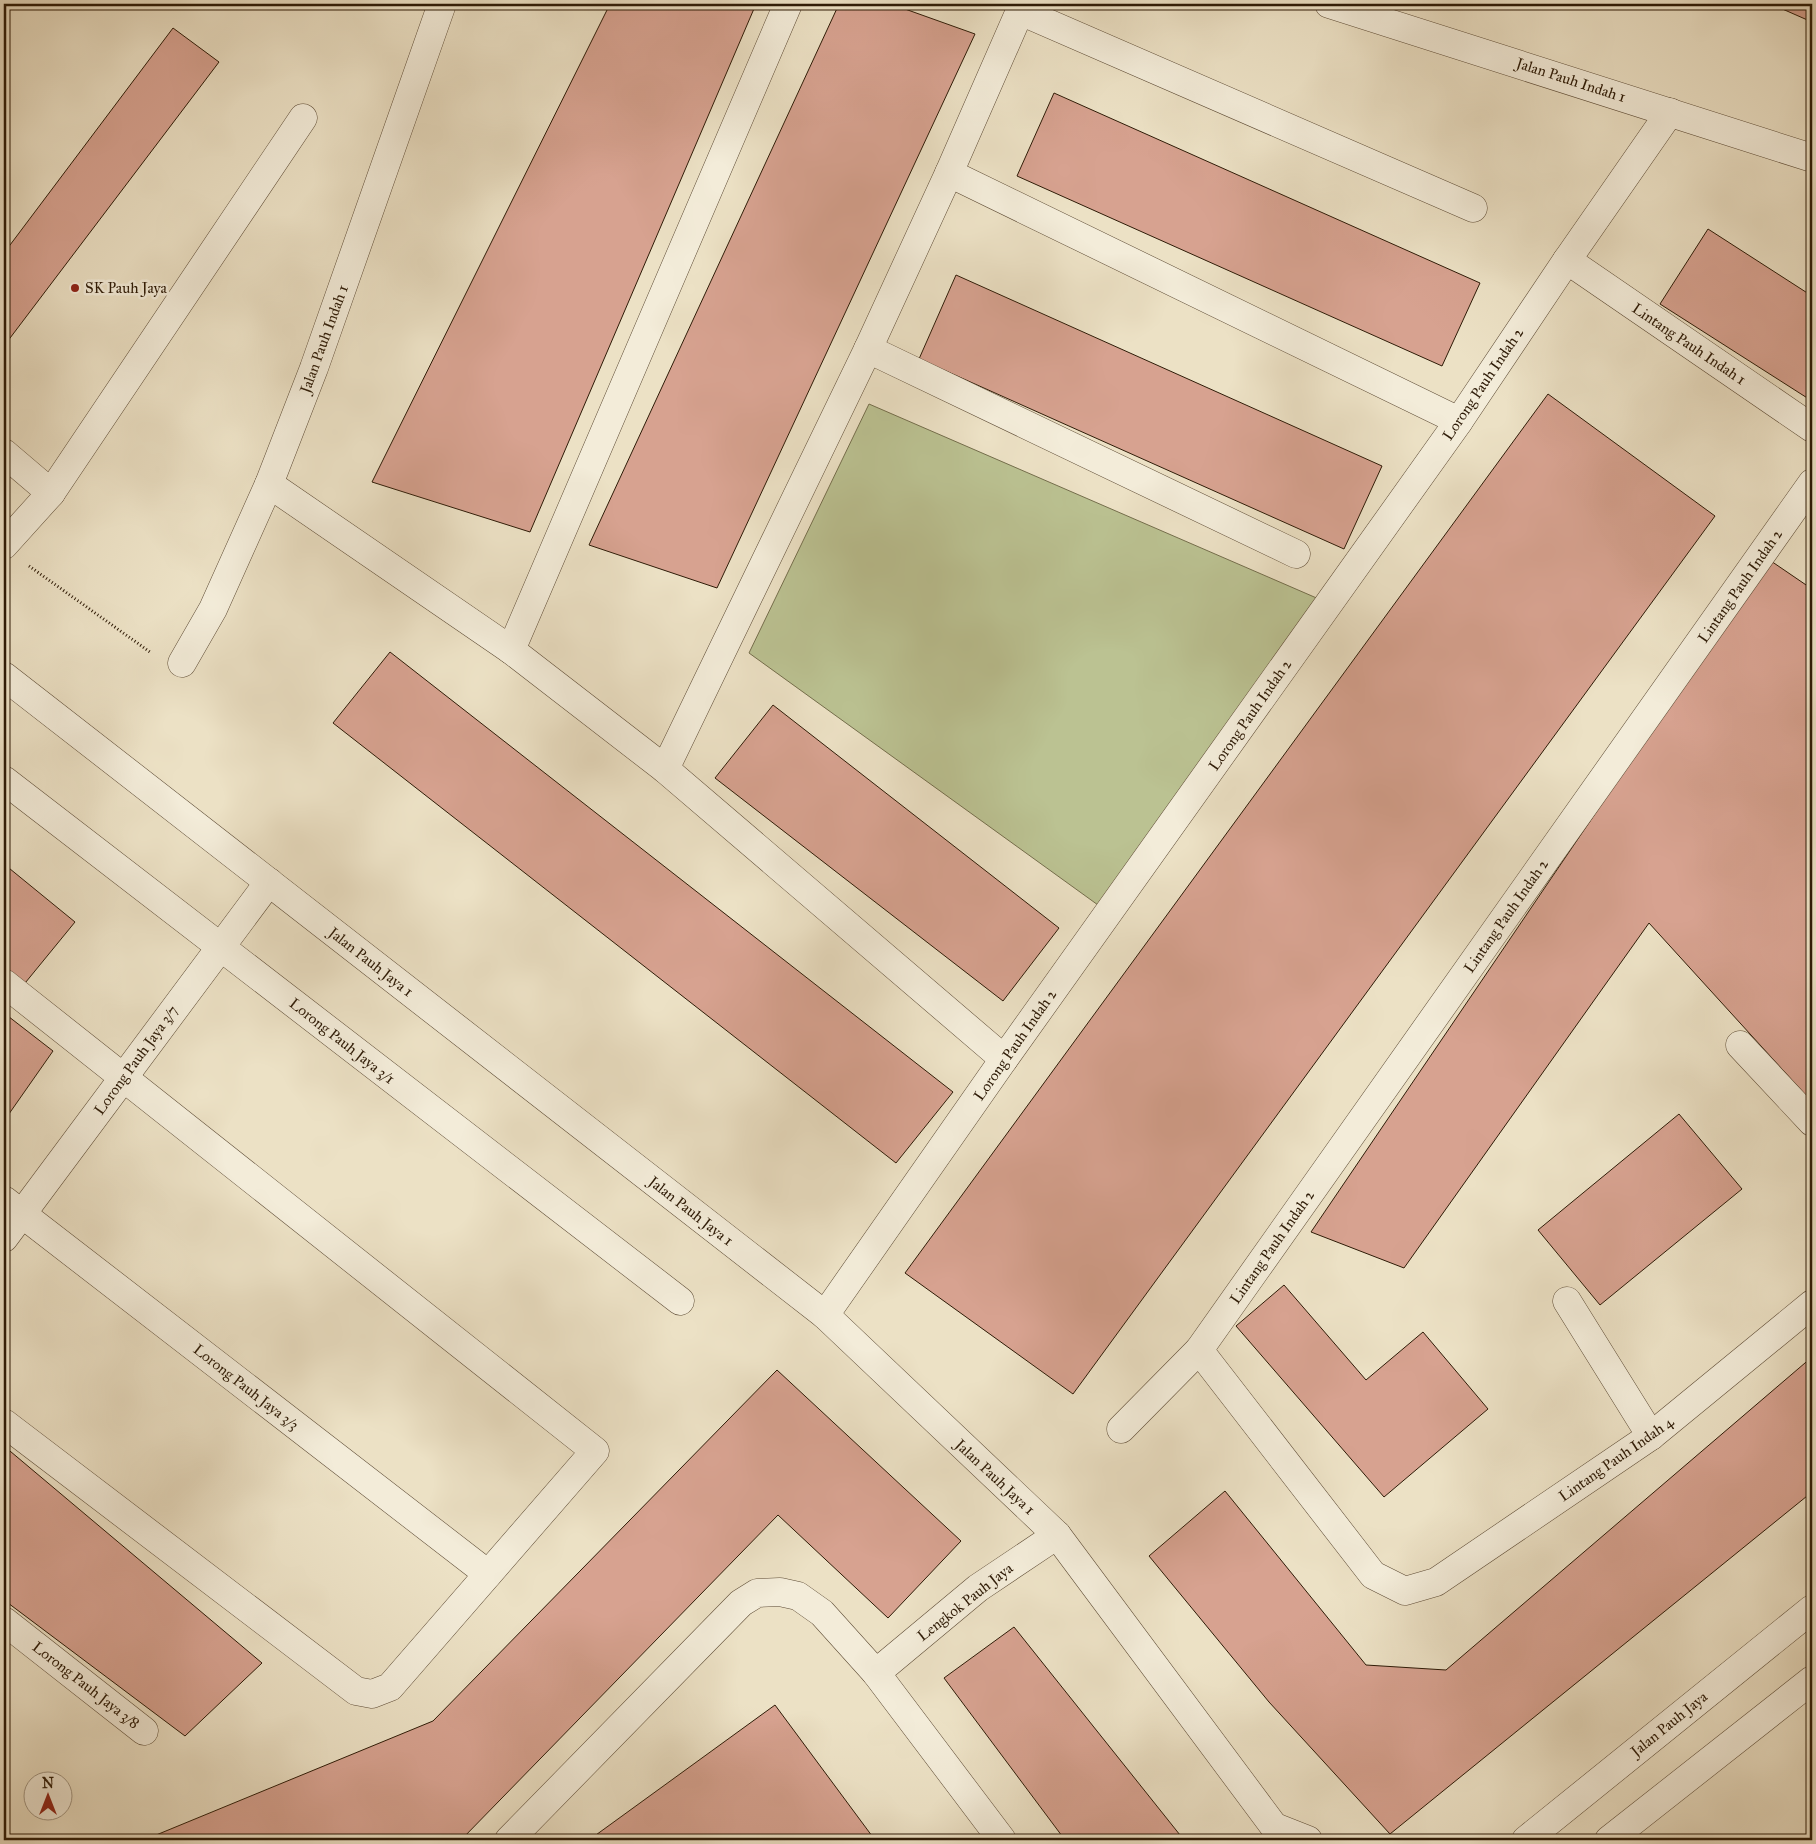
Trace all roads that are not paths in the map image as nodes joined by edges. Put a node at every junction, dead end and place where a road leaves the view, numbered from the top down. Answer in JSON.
{"nodes":[{"id":1,"x":442,"y":4,"type":"edge"},
{"id":2,"x":788,"y":4,"type":"edge"},
{"id":3,"x":1328,"y":4,"type":"edge"},
{"id":4,"x":1022,"y":8,"type":"edge"},
{"id":5,"x":1670,"y":112,"type":"junction"},
{"id":6,"x":302,"y":118,"type":"dead end"},
{"id":7,"x":1812,"y":158,"type":"edge"},
{"id":8,"x":949,"y":173,"type":"junction"},
{"id":9,"x":1474,"y":208,"type":"dead end"},
{"id":10,"x":1567,"y":260,"type":"junction"},
{"id":11,"x":868,"y":349,"type":"junction"},
{"id":12,"x":1459,"y":421,"type":"junction"},
{"id":13,"x":1812,"y":428,"type":"edge"},
{"id":14,"x":4,"y":453,"type":"edge"},
{"id":15,"x":1812,"y":483,"type":"edge"},
{"id":16,"x":269,"y":484,"type":"junction"},
{"id":17,"x":51,"y":494,"type":"junction"},
{"id":18,"x":4,"y":545,"type":"edge"},
{"id":19,"x":1296,"y":554,"type":"dead end"},
{"id":20,"x":511,"y":650,"type":"junction"},
{"id":21,"x":182,"y":664,"type":"road end"},
{"id":22,"x":4,"y":676,"type":"edge"},
{"id":23,"x":665,"y":769,"type":"junction"},
{"id":24,"x":4,"y":780,"type":"edge"},
{"id":25,"x":269,"y":882,"type":"junction"},
{"id":26,"x":220,"y":947,"type":"junction"},
{"id":27,"x":4,"y":983,"type":"edge"},
{"id":28,"x":1740,"y":1045,"type":"dead end"},
{"id":29,"x":1004,"y":1060,"type":"junction"},
{"id":30,"x":124,"y":1077,"type":"junction"},
{"id":31,"x":1812,"y":1122,"type":"edge"},
{"id":32,"x":13,"y":1206,"type":"edge"},
{"id":33,"x":4,"y":1238,"type":"edge"},
{"id":34,"x":1567,"y":1301,"type":"dead end"},
{"id":35,"x":680,"y":1302,"type":"dead end"},
{"id":36,"x":1812,"y":1304,"type":"edge"},
{"id":37,"x":825,"y":1315,"type":"junction"},
{"id":38,"x":1199,"y":1350,"type":"junction"},
{"id":39,"x":4,"y":1423,"type":"edge"},
{"id":40,"x":1121,"y":1429,"type":"dead end"},
{"id":41,"x":1651,"y":1436,"type":"junction"},
{"id":42,"x":1057,"y":1535,"type":"junction"},
{"id":43,"x":488,"y":1574,"type":"junction"},
{"id":44,"x":1812,"y":1609,"type":"edge"},
{"id":45,"x":4,"y":1621,"type":"edge"},
{"id":46,"x":876,"y":1673,"type":"junction"},
{"id":47,"x":1812,"y":1680,"type":"edge"},
{"id":48,"x":144,"y":1731,"type":"dead end"},
{"id":49,"x":1278,"y":1836,"type":"edge"},
{"id":50,"x":509,"y":1840,"type":"edge"},
{"id":51,"x":1002,"y":1840,"type":"edge"},
{"id":52,"x":1308,"y":1840,"type":"edge"},
{"id":53,"x":1526,"y":1840,"type":"edge"},
{"id":54,"x":1609,"y":1840,"type":"edge"}],
"edges":[{"from":1,"to":16,"type":"street","name":"Jalan Pauh Indah 1"},
{"from":2,"to":20,"type":"street"},
{"from":3,"to":5,"type":"street","name":"Jalan Pauh Indah 1"},
{"from":4,"to":8,"type":"street"},
{"from":4,"to":9,"type":"street"},
{"from":5,"to":7,"type":"street","name":"Jalan Pauh Indah 1"},
{"from":5,"to":10,"type":"street","name":"Lorong Pauh Indah 2"},
{"from":6,"to":17,"type":"street"},
{"from":8,"to":11,"type":"street"},
{"from":8,"to":12,"type":"street"},
{"from":10,"to":12,"type":"street","name":"Lorong Pauh Indah 2"},
{"from":10,"to":13,"type":"street","name":"Lintang Pauh Indah 1"},
{"from":11,"to":19,"type":"street"},
{"from":11,"to":23,"type":"street"},
{"from":12,"to":29,"type":"street","name":"Lorong Pauh Indah 2"},
{"from":14,"to":17,"type":"street"},
{"from":15,"to":38,"type":"street","name":"Lintang Pauh Indah 2"},
{"from":16,"to":20,"type":"street"},
{"from":16,"to":21,"type":"street","name":"Jalan Pauh Indah 1"},
{"from":17,"to":18,"type":"street"},
{"from":20,"to":23,"type":"street"},
{"from":22,"to":25,"type":"street","name":"Jalan Pauh Jaya 1"},
{"from":23,"to":29,"type":"street"},
{"from":24,"to":26,"type":"street","name":"Lorong Pauh Jaya 3/1"},
{"from":25,"to":26,"type":"street","name":"Lorong Pauh Jaya 3/7"},
{"from":25,"to":37,"type":"street","name":"Jalan Pauh Jaya 1"},
{"from":26,"to":30,"type":"street","name":"Lorong Pauh Jaya 3/7"},
{"from":26,"to":35,"type":"street","name":"Lorong Pauh Jaya 3/1"},
{"from":27,"to":30,"type":"street"},
{"from":28,"to":31,"type":"street"},
{"from":29,"to":37,"type":"street","name":"Lorong Pauh Indah 2"},
{"from":30,"to":32,"type":"street","name":"Lorong Pauh Jaya 3/7"},
{"from":30,"to":43,"type":"street"},
{"from":32,"to":33,"type":"street","name":"Lorong Pauh Jaya 3/7"},
{"from":32,"to":43,"type":"street","name":"Lorong Pauh Jaya 3/3"},
{"from":34,"to":41,"type":"street"},
{"from":36,"to":41,"type":"street","name":"Lintang Pauh Indah 4"},
{"from":37,"to":42,"type":"street","name":"Jalan Pauh Jaya 1"},
{"from":38,"to":40,"type":"street","name":"Lintang Pauh Indah 2"},
{"from":38,"to":41,"type":"street","name":"Lintang Pauh Indah 4"},
{"from":39,"to":43,"type":"street"},
{"from":42,"to":46,"type":"street","name":"Lengkok Pauh Jaya"},
{"from":42,"to":49,"type":"street","name":"Jalan Pauh Jaya 1"},
{"from":44,"to":53,"type":"street","name":"Jalan Pauh Jaya"},
{"from":45,"to":48,"type":"street","name":"Lorong Pauh Jaya 3/8"},
{"from":46,"to":50,"type":"street"},
{"from":46,"to":51,"type":"street"},
{"from":47,"to":54,"type":"street"},
{"from":49,"to":52,"type":"street"}]}
